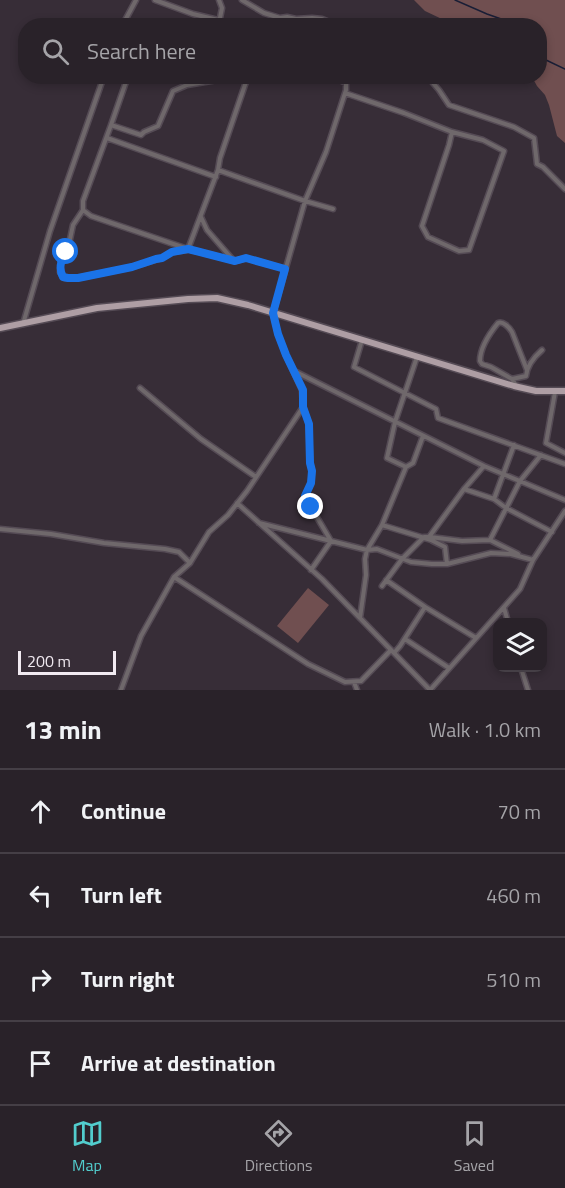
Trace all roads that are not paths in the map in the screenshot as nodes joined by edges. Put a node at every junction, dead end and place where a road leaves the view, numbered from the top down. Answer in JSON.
{"nodes":[{"id":1,"x":136,"y":0,"type":"edge"},
{"id":2,"x":154,"y":0,"type":"edge"},
{"id":3,"x":219,"y":0,"type":"edge"},
{"id":4,"x":242,"y":0,"type":"edge"},
{"id":5,"x":126,"y":18,"type":"edge"},
{"id":6,"x":210,"y":18,"type":"edge"},
{"id":7,"x":220,"y":18,"type":"edge"},
{"id":8,"x":280,"y":18,"type":"edge"},
{"id":9,"x":101,"y":84,"type":"edge"},
{"id":10,"x":125,"y":84,"type":"edge"},
{"id":11,"x":193,"y":84,"type":"edge"},
{"id":12,"x":245,"y":84,"type":"edge"},
{"id":13,"x":346,"y":84,"type":"edge"},
{"id":14,"x":434,"y":84,"type":"edge"},
{"id":15,"x":345,"y":93,"type":"junction"},
{"id":16,"x":111,"y":126,"type":"junction"},
{"id":17,"x":452,"y":132,"type":"junction"},
{"id":18,"x":107,"y":138,"type":"junction"},
{"id":19,"x":218,"y":170,"type":"junction"},
{"id":20,"x":216,"y":177,"type":"junction"},
{"id":21,"x":565,"y":189,"type":"edge"},
{"id":22,"x":305,"y":201,"type":"junction"},
{"id":23,"x":333,"y":209,"type":"dead end"},
{"id":24,"x":83,"y":210,"type":"junction"},
{"id":25,"x":201,"y":215,"type":"junction"},
{"id":26,"x":188,"y":249,"type":"junction"},
{"id":27,"x":235,"y":261,"type":"junction"},
{"id":28,"x":285,"y":269,"type":"junction"},
{"id":29,"x":273,"y":313,"type":"junction"},
{"id":30,"x":23,"y":324,"type":"junction"},
{"id":31,"x":0,"y":328,"type":"edge"},
{"id":32,"x":362,"y":340,"type":"junction"},
{"id":33,"x":542,"y":350,"type":"dead end"},
{"id":34,"x":417,"y":357,"type":"junction"},
{"id":35,"x":527,"y":370,"type":"junction"},
{"id":36,"x":293,"y":371,"type":"junction"},
{"id":37,"x":512,"y":379,"type":"junction"},
{"id":38,"x":518,"y":387,"type":"junction"},
{"id":39,"x":140,"y":388,"type":"dead end"},
{"id":40,"x":555,"y":392,"type":"junction"},
{"id":41,"x":565,"y":392,"type":"edge"},
{"id":42,"x":405,"y":393,"type":"junction"},
{"id":43,"x":303,"y":407,"type":"junction"},
{"id":44,"x":395,"y":422,"type":"junction"},
{"id":45,"x":423,"y":436,"type":"junction"},
{"id":46,"x":514,"y":446,"type":"junction"},
{"id":47,"x":565,"y":453,"type":"edge"},
{"id":48,"x":542,"y":455,"type":"junction"},
{"id":49,"x":565,"y":464,"type":"edge"},
{"id":50,"x":406,"y":466,"type":"junction"},
{"id":51,"x":484,"y":466,"type":"junction"},
{"id":52,"x":503,"y":473,"type":"junction"},
{"id":53,"x":256,"y":477,"type":"junction"},
{"id":54,"x":520,"y":481,"type":"junction"},
{"id":55,"x":464,"y":489,"type":"junction"},
{"id":56,"x":494,"y":499,"type":"junction"},
{"id":57,"x":565,"y":500,"type":"edge"},
{"id":58,"x":237,"y":503,"type":"junction"},
{"id":59,"x":506,"y":508,"type":"junction"},
{"id":60,"x":565,"y":511,"type":"edge"},
{"id":61,"x":259,"y":523,"type":"junction"},
{"id":62,"x":382,"y":525,"type":"junction"},
{"id":63,"x":0,"y":529,"type":"edge"},
{"id":64,"x":552,"y":532,"type":"junction"},
{"id":65,"x":427,"y":537,"type":"junction"},
{"id":66,"x":490,"y":540,"type":"junction"},
{"id":67,"x":331,"y":541,"type":"junction"},
{"id":68,"x":366,"y":550,"type":"junction"},
{"id":69,"x":402,"y":559,"type":"junction"},
{"id":70,"x":533,"y":560,"type":"junction"},
{"id":71,"x":190,"y":563,"type":"junction"},
{"id":72,"x":447,"y":564,"type":"junction"},
{"id":73,"x":311,"y":570,"type":"junction"},
{"id":74,"x":174,"y":577,"type":"junction"},
{"id":75,"x":386,"y":580,"type":"junction"},
{"id":76,"x":382,"y":586,"type":"dead end"},
{"id":77,"x":425,"y":607,"type":"junction"},
{"id":78,"x":504,"y":607,"type":"junction"},
{"id":79,"x":360,"y":618,"type":"junction"},
{"id":80,"x":507,"y":618,"type":"edge"},
{"id":81,"x":476,"y":638,"type":"junction"},
{"id":82,"x":405,"y":639,"type":"junction"},
{"id":83,"x":393,"y":651,"type":"junction"},
{"id":84,"x":449,"y":669,"type":"junction"},
{"id":85,"x":522,"y":672,"type":"edge"},
{"id":86,"x":354,"y":682,"type":"junction"},
{"id":87,"x":121,"y":690,"type":"edge"},
{"id":88,"x":357,"y":690,"type":"edge"},
{"id":89,"x":528,"y":690,"type":"edge"}],
"edges":[{"from":1,"to":5,"type":"street"},
{"from":2,"to":6,"type":"street"},
{"from":3,"to":7,"type":"street"},
{"from":4,"to":8,"type":"street"},
{"from":9,"to":30,"type":"street"},
{"from":10,"to":16,"type":"street"},
{"from":11,"to":16,"type":"street"},
{"from":12,"to":19,"type":"street"},
{"from":13,"to":15,"type":"street"},
{"from":14,"to":21,"type":"street"},
{"from":15,"to":17,"type":"street"},
{"from":15,"to":22,"type":"street"},
{"from":16,"to":18,"type":"street"},
{"from":17,"to":17,"type":"street"},
{"from":18,"to":20,"type":"street"},
{"from":18,"to":24,"type":"street"},
{"from":19,"to":20,"type":"street"},
{"from":19,"to":22,"type":"street"},
{"from":20,"to":25,"type":"street"},
{"from":22,"to":23,"type":"street"},
{"from":22,"to":28,"type":"street"},
{"from":24,"to":26,"type":"street"},
{"from":24,"to":26,"type":"street"},
{"from":25,"to":26,"type":"street"},
{"from":25,"to":27,"type":"street"},
{"from":26,"to":27,"type":"street"},
{"from":27,"to":28,"type":"street"},
{"from":28,"to":29,"type":"street"},
{"from":29,"to":30,"type":"main road"},
{"from":29,"to":32,"type":"main road"},
{"from":29,"to":36,"type":"street"},
{"from":30,"to":31,"type":"main road"},
{"from":32,"to":34,"type":"main road"},
{"from":32,"to":42,"type":"street"},
{"from":33,"to":35,"type":"street"},
{"from":34,"to":38,"type":"main road"},
{"from":34,"to":42,"type":"street"},
{"from":35,"to":37,"type":"street"},
{"from":35,"to":37,"type":"street"},
{"from":36,"to":43,"type":"street"},
{"from":36,"to":44,"type":"street"},
{"from":37,"to":38,"type":"street"},
{"from":38,"to":40,"type":"main road"},
{"from":39,"to":53,"type":"street"},
{"from":40,"to":41,"type":"main road"},
{"from":40,"to":47,"type":"street"},
{"from":42,"to":44,"type":"street"},
{"from":42,"to":46,"type":"street"},
{"from":43,"to":53,"type":"street"},
{"from":43,"to":67,"type":"street"},
{"from":44,"to":45,"type":"street"},
{"from":44,"to":50,"type":"street"},
{"from":45,"to":50,"type":"street"},
{"from":45,"to":51,"type":"street"},
{"from":46,"to":48,"type":"street"},
{"from":46,"to":52,"type":"street"},
{"from":48,"to":49,"type":"street"},
{"from":48,"to":54,"type":"street"},
{"from":50,"to":62,"type":"street"},
{"from":51,"to":52,"type":"street"},
{"from":51,"to":55,"type":"street"},
{"from":52,"to":54,"type":"street"},
{"from":52,"to":56,"type":"street"},
{"from":53,"to":58,"type":"street"},
{"from":54,"to":57,"type":"street"},
{"from":54,"to":59,"type":"street"},
{"from":55,"to":56,"type":"street"},
{"from":55,"to":65,"type":"street"},
{"from":56,"to":59,"type":"street"},
{"from":58,"to":61,"type":"street"},
{"from":58,"to":71,"type":"street"},
{"from":59,"to":64,"type":"street"},
{"from":59,"to":66,"type":"street"},
{"from":60,"to":64,"type":"street"},
{"from":61,"to":67,"type":"street"},
{"from":61,"to":73,"type":"street"},
{"from":62,"to":65,"type":"street"},
{"from":62,"to":68,"type":"street"},
{"from":63,"to":71,"type":"street"},
{"from":64,"to":70,"type":"street"},
{"from":65,"to":66,"type":"street"},
{"from":65,"to":69,"type":"street"},
{"from":65,"to":72,"type":"street"},
{"from":66,"to":70,"type":"street"},
{"from":67,"to":68,"type":"street"},
{"from":67,"to":73,"type":"street"},
{"from":68,"to":69,"type":"street"},
{"from":68,"to":79,"type":"street"},
{"from":69,"to":72,"type":"street"},
{"from":69,"to":75,"type":"street"},
{"from":70,"to":72,"type":"street"},
{"from":70,"to":78,"type":"street"},
{"from":71,"to":74,"type":"street"},
{"from":73,"to":79,"type":"street"},
{"from":74,"to":86,"type":"street"},
{"from":74,"to":87,"type":"street"},
{"from":75,"to":76,"type":"street"},
{"from":75,"to":77,"type":"street"},
{"from":77,"to":81,"type":"street"},
{"from":77,"to":82,"type":"street"},
{"from":78,"to":80,"type":"street"},
{"from":78,"to":81,"type":"street"},
{"from":79,"to":83,"type":"street"},
{"from":81,"to":84,"type":"street"},
{"from":82,"to":83,"type":"street"},
{"from":82,"to":84,"type":"street"},
{"from":83,"to":84,"type":"street"},
{"from":83,"to":86,"type":"street"},
{"from":85,"to":89,"type":"street"},
{"from":86,"to":88,"type":"street"}]}
